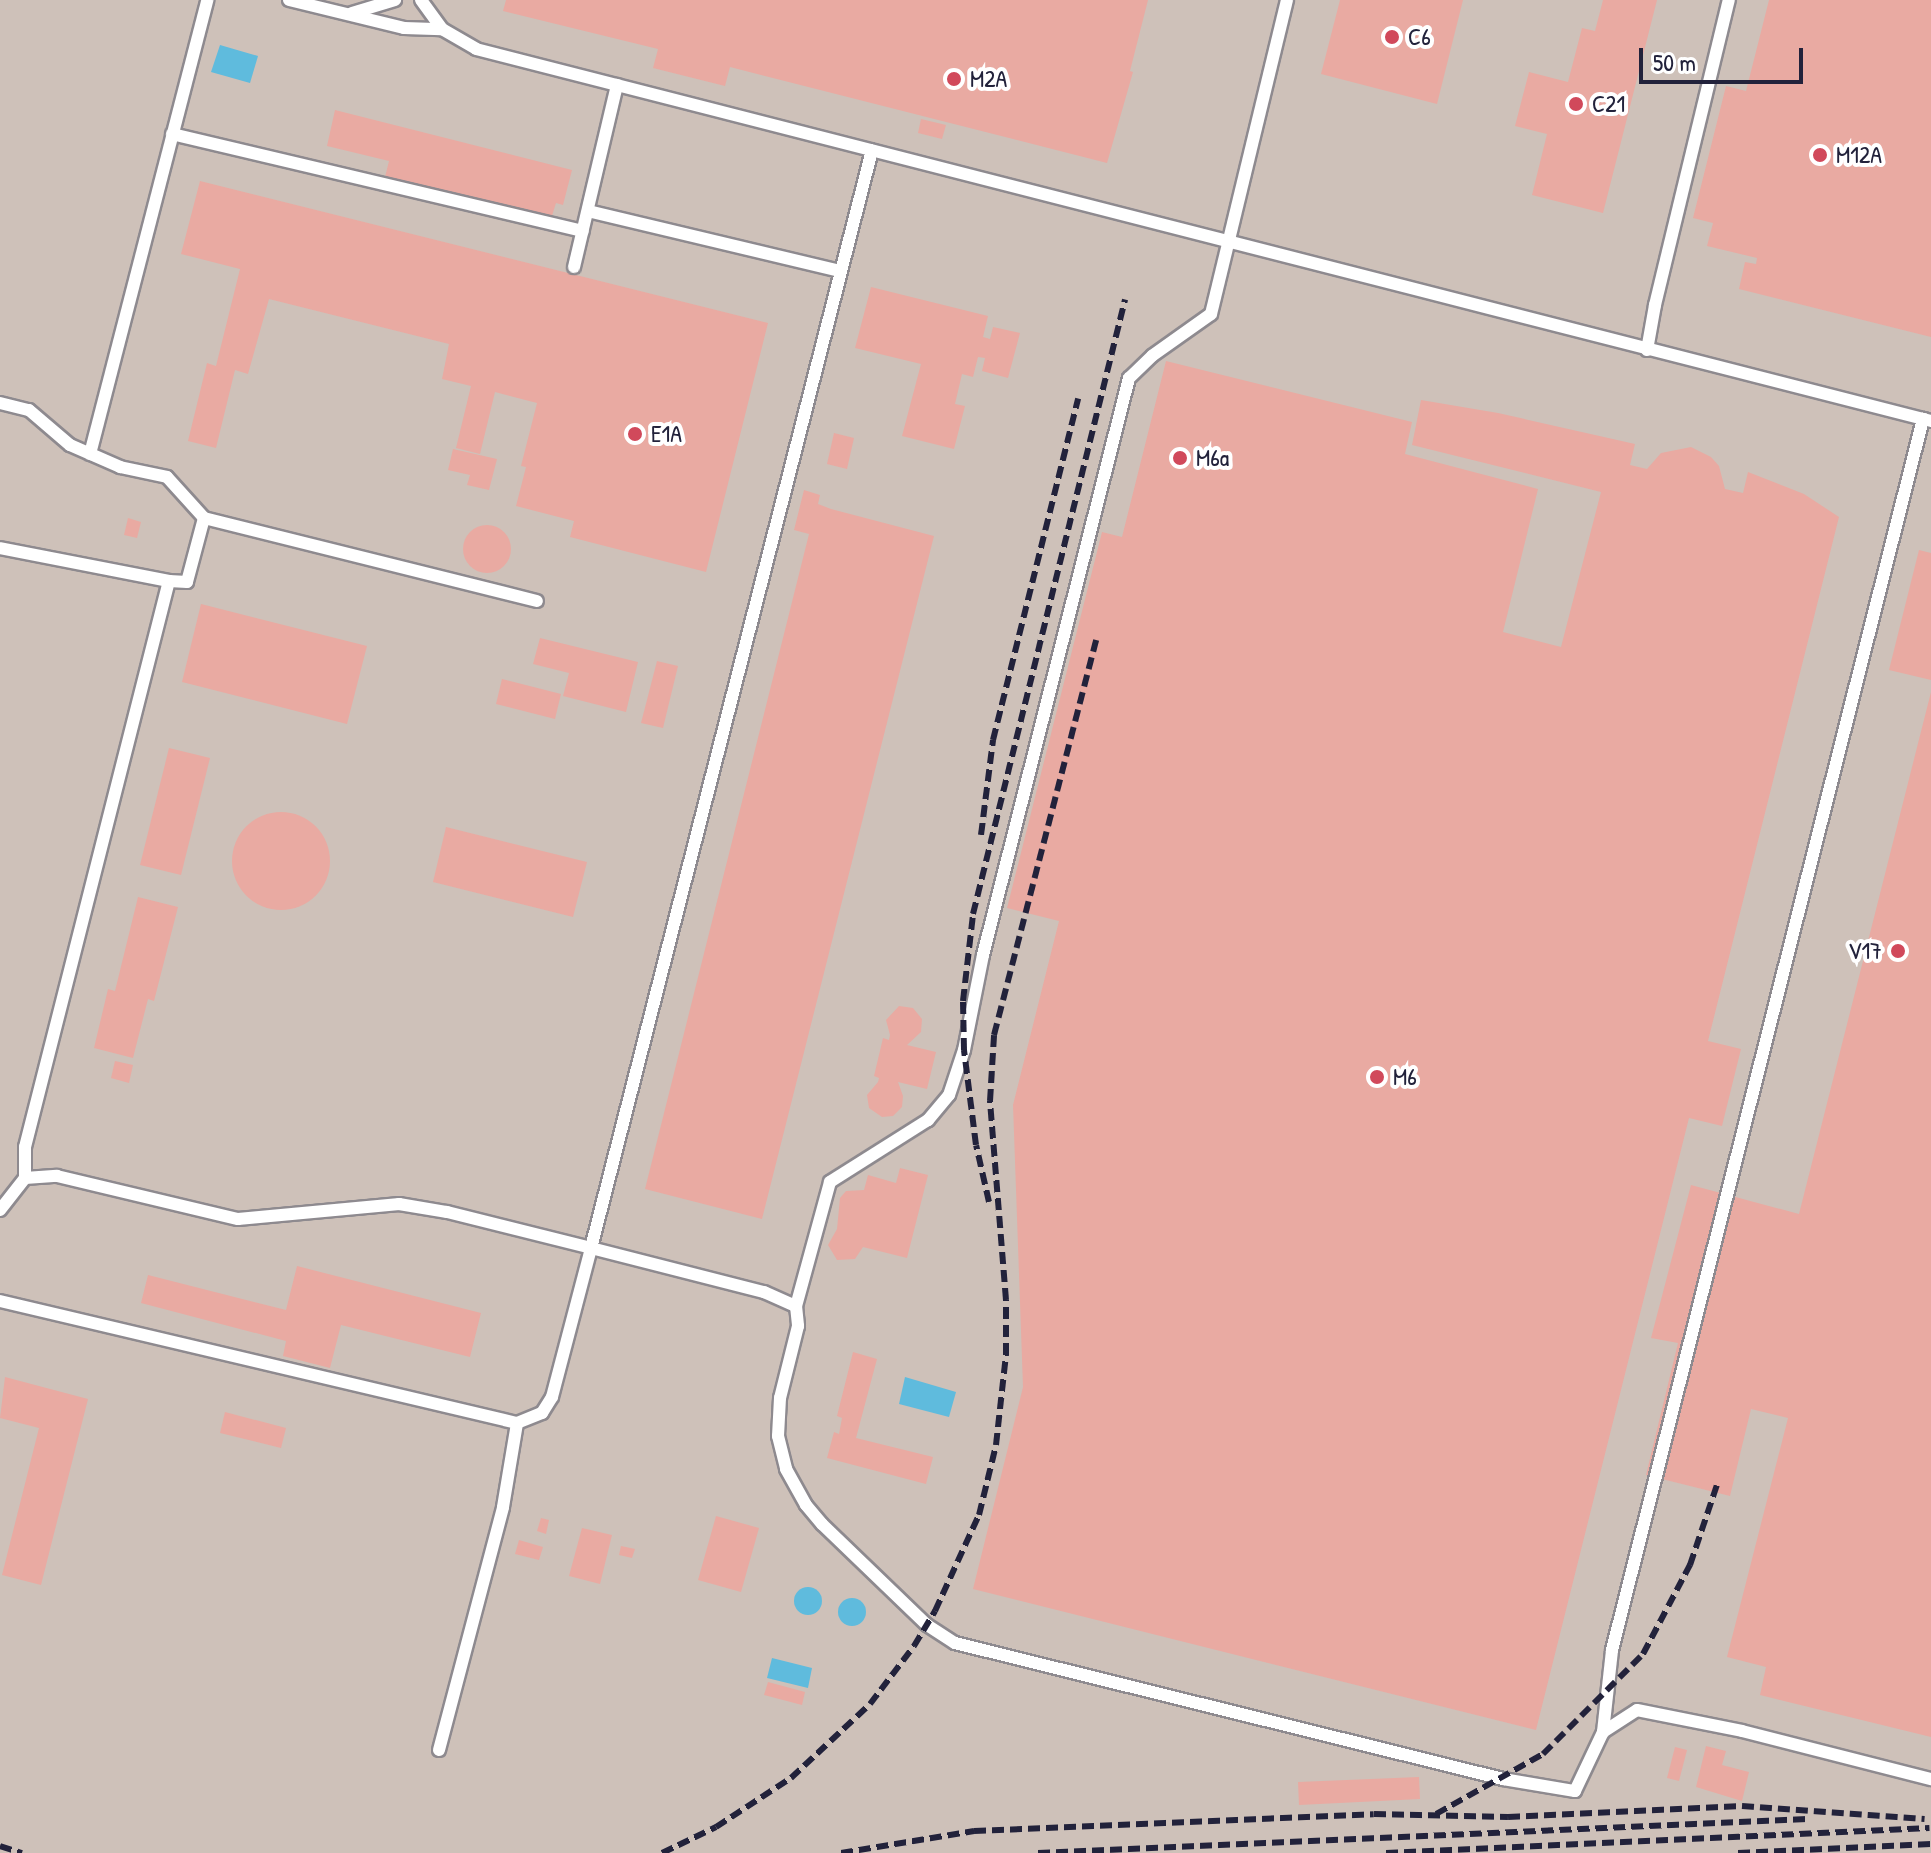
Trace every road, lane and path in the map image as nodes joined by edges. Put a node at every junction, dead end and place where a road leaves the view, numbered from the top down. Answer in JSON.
{"nodes":[{"id":1,"x":207,"y":0,"type":"edge"},
{"id":2,"x":289,"y":0,"type":"edge"},
{"id":3,"x":395,"y":0,"type":"edge"},
{"id":4,"x":421,"y":0,"type":"edge"},
{"id":5,"x":1287,"y":0,"type":"edge"},
{"id":6,"x":1729,"y":0,"type":"edge"},
{"id":7,"x":349,"y":14,"type":"junction"},
{"id":8,"x":442,"y":29,"type":"junction"},
{"id":9,"x":617,"y":85,"type":"junction"},
{"id":10,"x":172,"y":134,"type":"junction"},
{"id":11,"x":872,"y":150,"type":"junction"},
{"id":12,"x":588,"y":211,"type":"junction"},
{"id":13,"x":583,"y":231,"type":"junction"},
{"id":14,"x":1226,"y":240,"type":"junction"},
{"id":15,"x":574,"y":267,"type":"dead end"},
{"id":16,"x":840,"y":271,"type":"junction"},
{"id":17,"x":1647,"y":350,"type":"junction"},
{"id":18,"x":0,"y":403,"type":"edge"},
{"id":19,"x":1927,"y":420,"type":"edge"},
{"id":20,"x":90,"y":454,"type":"junction"},
{"id":21,"x":204,"y":518,"type":"junction"},
{"id":22,"x":0,"y":548,"type":"edge"},
{"id":23,"x":169,"y":581,"type":"junction"},
{"id":24,"x":537,"y":601,"type":"dead end"},
{"id":25,"x":25,"y":1178,"type":"junction"},
{"id":26,"x":0,"y":1210,"type":"edge"},
{"id":27,"x":591,"y":1248,"type":"junction"},
{"id":28,"x":0,"y":1301,"type":"edge"},
{"id":29,"x":796,"y":1306,"type":"junction"},
{"id":30,"x":517,"y":1423,"type":"junction"},
{"id":31,"x":1603,"y":1732,"type":"junction"},
{"id":32,"x":439,"y":1750,"type":"dead end"},
{"id":33,"x":1931,"y":1779,"type":"edge"}],
"edges":[{"from":1,"to":10,"type":"lane"},
{"from":2,"to":7,"type":"lane"},
{"from":3,"to":7,"type":"lane"},
{"from":4,"to":8,"type":"lane"},
{"from":5,"to":14,"type":"lane"},
{"from":6,"to":17,"type":"lane"},
{"from":7,"to":8,"type":"lane"},
{"from":8,"to":9,"type":"lane"},
{"from":9,"to":11,"type":"lane"},
{"from":9,"to":12,"type":"lane"},
{"from":10,"to":13,"type":"lane"},
{"from":10,"to":20,"type":"lane"},
{"from":11,"to":14,"type":"lane"},
{"from":11,"to":16,"type":"lane"},
{"from":12,"to":13,"type":"lane"},
{"from":12,"to":16,"type":"lane"},
{"from":13,"to":15,"type":"lane"},
{"from":14,"to":17,"type":"lane"},
{"from":14,"to":29,"type":"lane"},
{"from":16,"to":27,"type":"lane"},
{"from":17,"to":19,"type":"lane"},
{"from":18,"to":20,"type":"lane"},
{"from":19,"to":31,"type":"lane"},
{"from":20,"to":21,"type":"lane"},
{"from":21,"to":23,"type":"lane"},
{"from":21,"to":24,"type":"lane"},
{"from":22,"to":23,"type":"lane"},
{"from":23,"to":25,"type":"lane"},
{"from":25,"to":26,"type":"lane"},
{"from":25,"to":27,"type":"lane"},
{"from":27,"to":29,"type":"lane"},
{"from":27,"to":30,"type":"lane"},
{"from":28,"to":30,"type":"lane"},
{"from":29,"to":31,"type":"lane"},
{"from":30,"to":32,"type":"lane"},
{"from":31,"to":33,"type":"lane"}]}
